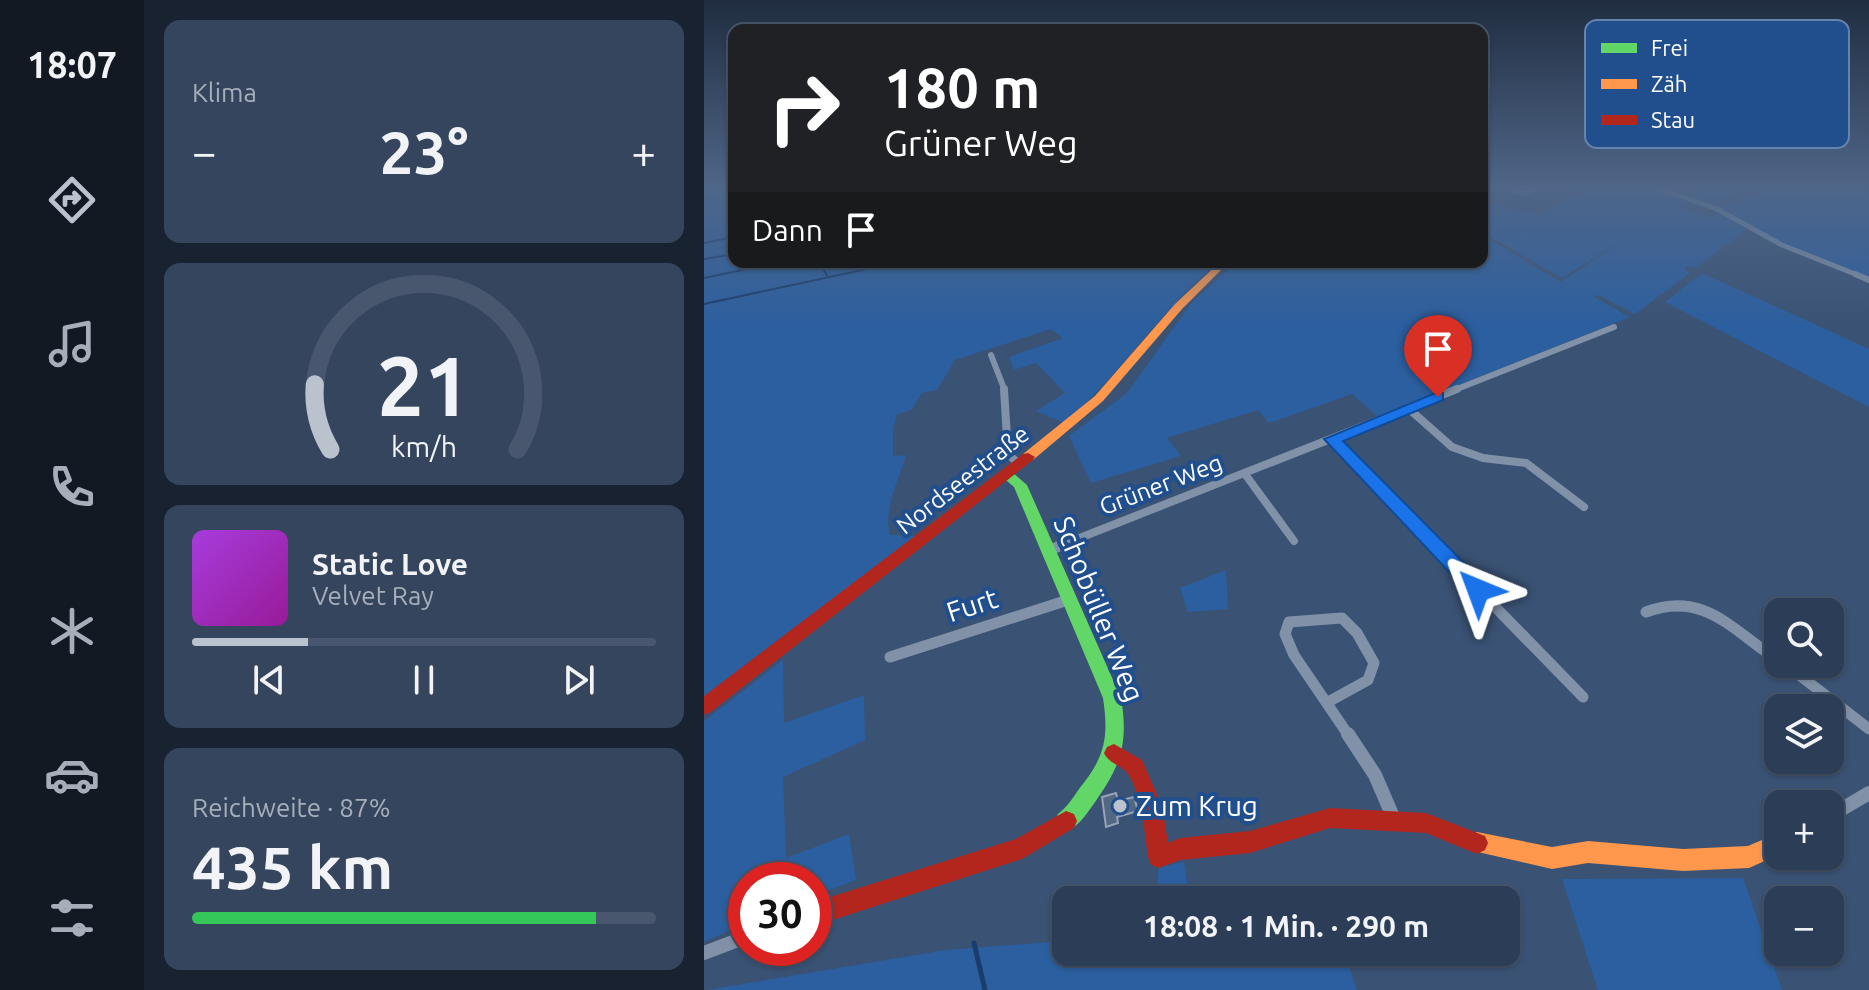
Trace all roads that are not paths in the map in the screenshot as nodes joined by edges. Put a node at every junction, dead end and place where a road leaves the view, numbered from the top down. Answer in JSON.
{"nodes":[{"id":1,"x":1761,"y":233,"type":"edge"},
{"id":2,"x":1217,"y":268,"type":"edge"},
{"id":3,"x":1869,"y":280,"type":"edge"},
{"id":4,"x":1614,"y":327,"type":"dead end"},
{"id":5,"x":991,"y":355,"type":"dead end"},
{"id":6,"x":1408,"y":408,"type":"junction"},
{"id":7,"x":1332,"y":439,"type":"junction"},
{"id":8,"x":1020,"y":465,"type":"junction"},
{"id":9,"x":1245,"y":474,"type":"junction"},
{"id":10,"x":1007,"y":475,"type":"junction"},
{"id":11,"x":1584,"y":507,"type":"dead end"},
{"id":12,"x":1294,"y":541,"type":"dead end"},
{"id":13,"x":1047,"y":551,"type":"junction"},
{"id":14,"x":1068,"y":600,"type":"junction"},
{"id":15,"x":1646,"y":612,"type":"dead end"},
{"id":16,"x":1764,"y":650,"type":"edge"},
{"id":17,"x":890,"y":657,"type":"dead end"},
{"id":18,"x":1803,"y":678,"type":"edge"},
{"id":19,"x":1583,"y":697,"type":"dead end"},
{"id":20,"x":1328,"y":702,"type":"junction"},
{"id":21,"x":704,"y":707,"type":"edge"},
{"id":22,"x":1869,"y":729,"type":"edge"},
{"id":23,"x":1114,"y":753,"type":"junction"},
{"id":24,"x":1869,"y":793,"type":"edge"},
{"id":25,"x":1844,"y":808,"type":"edge"},
{"id":26,"x":1395,"y":821,"type":"junction"},
{"id":27,"x":1764,"y":850,"type":"edge"},
{"id":28,"x":832,"y":908,"type":"edge"},
{"id":29,"x":728,"y":944,"type":"edge"},
{"id":30,"x":704,"y":953,"type":"edge"}],
"edges":[{"from":1,"to":3,"type":"street"},
{"from":2,"to":8,"type":"street","name":"Nordseestraße"},
{"from":4,"to":6,"type":"street","name":"Grüner Weg"},
{"from":5,"to":8,"type":"street"},
{"from":6,"to":7,"type":"street","name":"Grüner Weg"},
{"from":6,"to":11,"type":"street"},
{"from":7,"to":9,"type":"street","name":"Grüner Weg"},
{"from":7,"to":19,"type":"street"},
{"from":8,"to":10,"type":"street","name":"Nordseestraße"},
{"from":9,"to":12,"type":"street","name":"Grüner Weg"},
{"from":9,"to":13,"type":"street","name":"Grüner Weg"},
{"from":10,"to":13,"type":"street","name":"Schobüller Weg"},
{"from":10,"to":21,"type":"street","name":"Nordseestraße"},
{"from":13,"to":14,"type":"street","name":"Schobüller Weg"},
{"from":14,"to":17,"type":"street","name":"Furt"},
{"from":14,"to":23,"type":"street","name":"Schobüller Weg"},
{"from":15,"to":16,"type":"street"},
{"from":18,"to":22,"type":"street"},
{"from":20,"to":20,"type":"street"},
{"from":20,"to":26,"type":"street"},
{"from":23,"to":26,"type":"street"},
{"from":23,"to":28,"type":"street","name":"Schobüller Weg"},
{"from":24,"to":25,"type":"street"},
{"from":26,"to":27,"type":"street"},
{"from":29,"to":30,"type":"street"}]}
